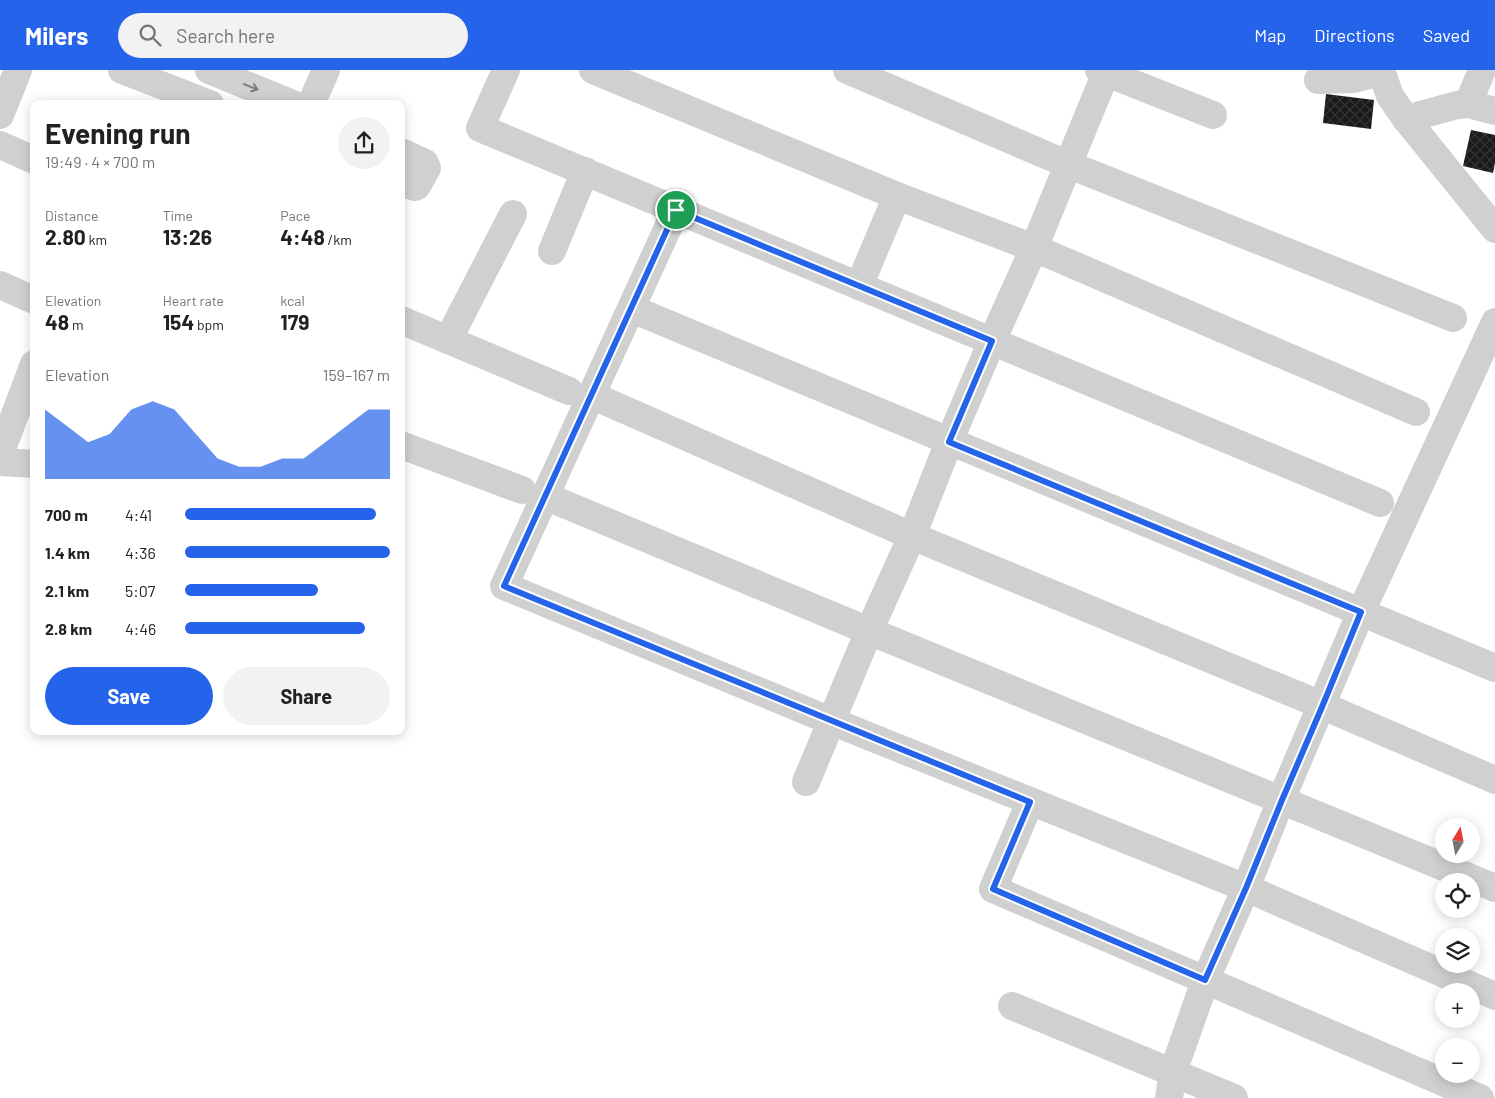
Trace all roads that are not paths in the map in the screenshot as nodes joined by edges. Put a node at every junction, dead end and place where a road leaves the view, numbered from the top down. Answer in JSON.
{"nodes":[{"id":1,"x":18,"y":70,"type":"edge"},
{"id":2,"x":122,"y":70,"type":"edge"},
{"id":3,"x":209,"y":70,"type":"edge"},
{"id":4,"x":326,"y":70,"type":"edge"},
{"id":5,"x":506,"y":70,"type":"edge"},
{"id":6,"x":593,"y":70,"type":"edge"},
{"id":7,"x":848,"y":70,"type":"edge"},
{"id":8,"x":1482,"y":70,"type":"edge"},
{"id":9,"x":1104,"y":71,"type":"edge"},
{"id":10,"x":1381,"y":71,"type":"edge"},
{"id":11,"x":1318,"y":80,"type":"dead end"},
{"id":12,"x":187,"y":81,"type":"edge"},
{"id":13,"x":206,"y":100,"type":"edge"},
{"id":14,"x":283,"y":100,"type":"edge"},
{"id":15,"x":313,"y":100,"type":"edge"},
{"id":16,"x":1468,"y":104,"type":"junction"},
{"id":17,"x":1495,"y":111,"type":"edge"},
{"id":18,"x":0,"y":115,"type":"edge"},
{"id":19,"x":1213,"y":115,"type":"dead end"},
{"id":20,"x":1406,"y":119,"type":"junction"},
{"id":21,"x":0,"y":145,"type":"edge"},
{"id":22,"x":405,"y":154,"type":"edge"},
{"id":23,"x":30,"y":158,"type":"edge"},
{"id":24,"x":1067,"y":164,"type":"junction"},
{"id":25,"x":585,"y":172,"type":"junction"},
{"id":26,"x":405,"y":183,"type":"edge"},
{"id":27,"x":897,"y":196,"type":"junction"},
{"id":28,"x":676,"y":210,"type":"junction"},
{"id":29,"x":514,"y":214,"type":"dead end"},
{"id":30,"x":1495,"y":229,"type":"edge"},
{"id":31,"x":1034,"y":248,"type":"junction"},
{"id":32,"x":552,"y":251,"type":"dead end"},
{"id":33,"x":0,"y":284,"type":"edge"},
{"id":34,"x":859,"y":286,"type":"junction"},
{"id":35,"x":30,"y":298,"type":"edge"},
{"id":36,"x":632,"y":310,"type":"junction"},
{"id":37,"x":1453,"y":318,"type":"dead end"},
{"id":38,"x":405,"y":322,"type":"edge"},
{"id":39,"x":1495,"y":322,"type":"edge"},
{"id":40,"x":448,"y":340,"type":"junction"},
{"id":41,"x":992,"y":341,"type":"junction"},
{"id":42,"x":30,"y":375,"type":"edge"},
{"id":43,"x":580,"y":393,"type":"junction"},
{"id":44,"x":1416,"y":412,"type":"dead end"},
{"id":45,"x":949,"y":442,"type":"junction"},
{"id":46,"x":405,"y":446,"type":"edge"},
{"id":47,"x":0,"y":454,"type":"edge"},
{"id":48,"x":0,"y":462,"type":"edge"},
{"id":49,"x":30,"y":464,"type":"edge"},
{"id":50,"x":534,"y":493,"type":"junction"},
{"id":51,"x":1380,"y":503,"type":"dead end"},
{"id":52,"x":912,"y":536,"type":"junction"},
{"id":53,"x":1361,"y":612,"type":"junction"},
{"id":54,"x":869,"y":631,"type":"junction"},
{"id":55,"x":1495,"y":668,"type":"edge"},
{"id":56,"x":1322,"y":707,"type":"junction"},
{"id":57,"x":831,"y":721,"type":"junction"},
{"id":58,"x":1495,"y":780,"type":"edge"},
{"id":59,"x":806,"y":782,"type":"dead end"},
{"id":60,"x":1282,"y":800,"type":"junction"},
{"id":61,"x":1030,"y":802,"type":"junction"},
{"id":62,"x":1246,"y":888,"type":"junction"},
{"id":63,"x":1495,"y":888,"type":"edge"},
{"id":64,"x":1205,"y":980,"type":"junction"},
{"id":65,"x":1495,"y":996,"type":"edge"},
{"id":66,"x":1012,"y":1006,"type":"dead end"},
{"id":67,"x":1173,"y":1072,"type":"junction"},
{"id":68,"x":1169,"y":1098,"type":"edge"},
{"id":69,"x":1234,"y":1098,"type":"edge"},
{"id":70,"x":1480,"y":1098,"type":"edge"}],
"edges":[{"from":1,"to":18,"type":"street"},
{"from":2,"to":12,"type":"street"},
{"from":3,"to":14,"type":"street","one_way":true},
{"from":4,"to":15,"type":"street"},
{"from":5,"to":25,"type":"street"},
{"from":6,"to":27,"type":"street"},
{"from":7,"to":24,"type":"street"},
{"from":8,"to":16,"type":"street"},
{"from":9,"to":19,"type":"street"},
{"from":9,"to":24,"type":"street"},
{"from":10,"to":11,"type":"street"},
{"from":10,"to":20,"type":"street"},
{"from":12,"to":13,"type":"street"},
{"from":16,"to":17,"type":"street"},
{"from":16,"to":20,"type":"street"},
{"from":20,"to":30,"type":"street"},
{"from":21,"to":23,"type":"street"},
{"from":22,"to":26,"type":"street"},
{"from":24,"to":31,"type":"street"},
{"from":24,"to":37,"type":"street"},
{"from":25,"to":28,"type":"street"},
{"from":25,"to":32,"type":"street"},
{"from":27,"to":31,"type":"street"},
{"from":27,"to":34,"type":"street"},
{"from":28,"to":34,"type":"street"},
{"from":28,"to":36,"type":"street"},
{"from":29,"to":40,"type":"street"},
{"from":31,"to":41,"type":"street"},
{"from":31,"to":44,"type":"street"},
{"from":33,"to":35,"type":"street"},
{"from":34,"to":41,"type":"street"},
{"from":36,"to":43,"type":"street"},
{"from":36,"to":45,"type":"street"},
{"from":38,"to":40,"type":"street"},
{"from":39,"to":53,"type":"street"},
{"from":40,"to":43,"type":"street"},
{"from":41,"to":45,"type":"street"},
{"from":41,"to":51,"type":"street"},
{"from":42,"to":47,"type":"street"},
{"from":43,"to":50,"type":"street"},
{"from":43,"to":52,"type":"street"},
{"from":45,"to":52,"type":"street"},
{"from":45,"to":53,"type":"street"},
{"from":46,"to":50,"type":"street"},
{"from":48,"to":49,"type":"street"},
{"from":50,"to":54,"type":"street"},
{"from":50,"to":57,"type":"street"},
{"from":52,"to":54,"type":"street"},
{"from":52,"to":56,"type":"street"},
{"from":53,"to":55,"type":"street"},
{"from":53,"to":56,"type":"street"},
{"from":54,"to":57,"type":"street"},
{"from":54,"to":60,"type":"street"},
{"from":56,"to":58,"type":"street"},
{"from":56,"to":60,"type":"street"},
{"from":57,"to":59,"type":"street"},
{"from":57,"to":61,"type":"street"},
{"from":60,"to":62,"type":"street"},
{"from":60,"to":63,"type":"street"},
{"from":61,"to":62,"type":"street"},
{"from":61,"to":64,"type":"street"},
{"from":62,"to":64,"type":"street"},
{"from":62,"to":65,"type":"street"},
{"from":64,"to":67,"type":"street"},
{"from":64,"to":70,"type":"street"},
{"from":66,"to":67,"type":"street"},
{"from":67,"to":68,"type":"street"},
{"from":67,"to":69,"type":"street"}]}
